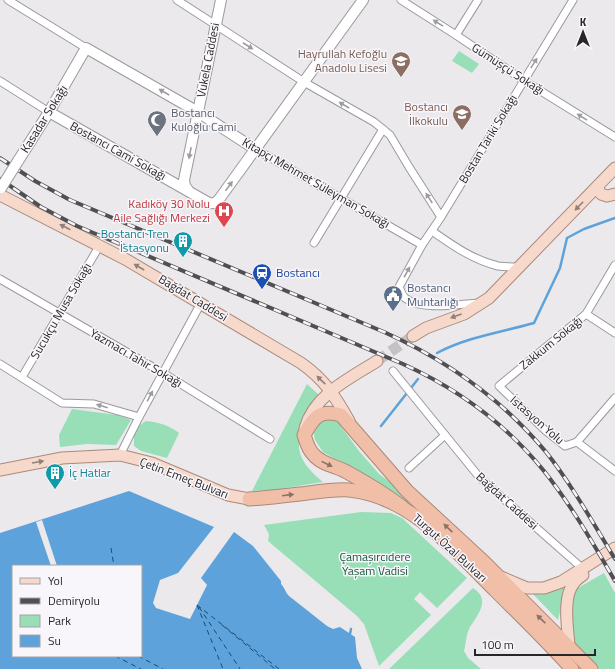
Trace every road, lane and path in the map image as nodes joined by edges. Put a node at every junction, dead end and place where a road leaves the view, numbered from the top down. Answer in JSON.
{"nodes":[{"id":1,"x":8,"y":0,"type":"edge"},
{"id":2,"x":177,"y":0,"type":"edge"},
{"id":3,"x":221,"y":0,"type":"edge"},
{"id":4,"x":363,"y":0,"type":"edge"},
{"id":5,"x":401,"y":0,"type":"edge"},
{"id":6,"x":478,"y":0,"type":"edge"},
{"id":7,"x":573,"y":0,"type":"edge"},
{"id":8,"x":216,"y":24,"type":"junction"},
{"id":9,"x":456,"y":35,"type":"junction"},
{"id":10,"x":86,"y":48,"type":"junction"},
{"id":11,"x":523,"y":80,"type":"junction"},
{"id":12,"x":0,"y":81,"type":"edge"},
{"id":13,"x":304,"y":82,"type":"junction"},
{"id":14,"x":49,"y":112,"type":"junction"},
{"id":15,"x":198,"y":112,"type":"junction"},
{"id":16,"x":383,"y":129,"type":"junction"},
{"id":17,"x":615,"y":137,"type":"edge"},
{"id":18,"x":256,"y":149,"type":"junction"},
{"id":19,"x":615,"y":168,"type":"edge"},
{"id":20,"x":598,"y":186,"type":"junction"},
{"id":21,"x":188,"y":190,"type":"junction"},
{"id":22,"x":0,"y":191,"type":"edge"},
{"id":23,"x":615,"y":194,"type":"edge"},
{"id":24,"x":340,"y":198,"type":"junction"},
{"id":25,"x":442,"y":217,"type":"junction"},
{"id":26,"x":432,"y":231,"type":"junction"},
{"id":27,"x":314,"y":243,"type":"dead end"},
{"id":28,"x":100,"y":245,"type":"junction"},
{"id":29,"x":422,"y":245,"type":"junction"},
{"id":30,"x":615,"y":265,"type":"edge"},
{"id":31,"x":519,"y":267,"type":"junction"},
{"id":32,"x":0,"y":279,"type":"edge"},
{"id":33,"x":201,"y":303,"type":"junction"},
{"id":34,"x":483,"y":303,"type":"junction"},
{"id":35,"x":59,"y":314,"type":"junction"},
{"id":36,"x":586,"y":314,"type":"junction"},
{"id":37,"x":615,"y":333,"type":"edge"},
{"id":38,"x":412,"y":336,"type":"tunnel mouth"},
{"id":39,"x":377,"y":361,"type":"tunnel mouth"},
{"id":40,"x":0,"y":364,"type":"edge"},
{"id":41,"x":393,"y":370,"type":"dead end"},
{"id":42,"x":163,"y":373,"type":"junction"},
{"id":43,"x":22,"y":378,"type":"junction"},
{"id":44,"x":500,"y":386,"type":"joint"},
{"id":45,"x":332,"y":391,"type":"junction"},
{"id":46,"x":615,"y":398,"type":"edge"},
{"id":47,"x":139,"y":416,"type":"junction"},
{"id":48,"x":304,"y":435,"type":"junction"},
{"id":49,"x":358,"y":435,"type":"junction"},
{"id":50,"x":445,"y":435,"type":"junction"},
{"id":51,"x":270,"y":439,"type":"dead end"},
{"id":52,"x":577,"y":442,"type":"junction"},
{"id":53,"x":120,"y":455,"type":"junction"},
{"id":54,"x":408,"y":468,"type":"dead end"},
{"id":55,"x":0,"y":470,"type":"edge"},
{"id":56,"x":615,"y":472,"type":"edge"},
{"id":57,"x":249,"y":499,"type":"joint"},
{"id":58,"x":402,"y":507,"type":"junction"},
{"id":59,"x":615,"y":548,"type":"edge"},
{"id":60,"x":615,"y":554,"type":"edge"},
{"id":61,"x":582,"y":568,"type":"junction"},
{"id":62,"x":498,"y":576,"type":"junction"},
{"id":63,"x":569,"y":646,"type":"junction"},
{"id":64,"x":572,"y":669,"type":"edge"},
{"id":65,"x":591,"y":669,"type":"edge"}],
"edges":[{"from":1,"to":10,"type":"street"},
{"from":2,"to":8,"type":"street"},
{"from":3,"to":8,"type":"main road","name":"Vukela Caddesi"},
{"from":4,"to":13,"type":"main road","name":"Bostancı Cami Sokağı"},
{"from":9,"to":5,"type":"street","name":"Gümüşçü Sokağı","one_way":true},
{"from":6,"to":9,"type":"street"},
{"from":11,"to":7,"type":"street","name":"Bostan Tariki Sokağı","one_way":true},
{"from":8,"to":13,"type":"street","one_way":true},
{"from":8,"to":15,"type":"main road","name":"Vukela Caddesi"},
{"from":9,"to":11,"type":"street","name":"Gümüşçü Sokağı"},
{"from":10,"to":14,"type":"main road","name":"Kasadar Sokağı"},
{"from":15,"to":10,"type":"main road","name":"Kitapçı Mehmet Süleyman Sokağı","one_way":true},
{"from":17,"to":11,"type":"street","name":"Gümüşçü Sokağı","one_way":true},
{"from":11,"to":25,"type":"street","name":"Bostan Tariki Sokağı"},
{"from":12,"to":14,"type":"street"},
{"from":16,"to":13,"type":"street","one_way":true},
{"from":13,"to":18,"type":"main road","name":"Bostancı Cami Sokağı"},
{"from":14,"to":21,"type":"main road","name":"Bostancı Cami Sokağı"},
{"from":14,"to":22,"type":"main road","name":"Kasadar Sokağı","bridge":true},
{"from":15,"to":18,"type":"main road","name":"Kitapçı Mehmet Süleyman Sokağı"},
{"from":15,"to":21,"type":"main road","name":"Vukela Caddesi","one_way":true},
{"from":16,"to":24,"type":"street"},
{"from":25,"to":16,"type":"street","one_way":true},
{"from":21,"to":18,"type":"main road","name":"Bostancı Cami Sokağı","one_way":true},
{"from":18,"to":24,"type":"street","name":"Kitapçı Mehmet Süleyman Sokağı"},
{"from":19,"to":20,"type":"main road"},
{"from":20,"to":23,"type":"main road"},
{"from":20,"to":31,"type":"main road","one_way":true},
{"from":28,"to":22,"type":"main road","name":"Bağdat Caddesi","one_way":true},
{"from":24,"to":27,"type":"street"},
{"from":24,"to":29,"type":"street","name":"Kitapçı Mehmet Süleyman Sokağı"},
{"from":25,"to":26,"type":"street","name":"Bostan Tariki Sokağı"},
{"from":26,"to":29,"type":"street","name":"Bostan Tariki Sokağı"},
{"from":26,"to":31,"type":"street"},
{"from":33,"to":28,"type":"main road","name":"Bağdat Caddesi","one_way":true},
{"from":28,"to":35,"type":"street","name":"Sucukçu Musa Sokağı"},
{"from":34,"to":29,"type":"street","name":"Bostan Tariki Sokağı","one_way":true},
{"from":30,"to":36,"type":"street","name":"Zakkum Sokağı"},
{"from":31,"to":34,"type":"main road"},
{"from":32,"to":35,"type":"street","name":"Yazmacı Tahir Sokağı"},
{"from":33,"to":42,"type":"street"},
{"from":45,"to":33,"type":"main road","name":"Bağdat Caddesi","one_way":true},
{"from":34,"to":38,"type":"main road","one_way":true},
{"from":35,"to":42,"type":"street","name":"Yazmacı Tahir Sokağı"},
{"from":35,"to":43,"type":"street","name":"Sucukçu Musa Sokağı"},
{"from":36,"to":37,"type":"street"},
{"from":36,"to":44,"type":"street","name":"Zakkum Sokağı"},
{"from":39,"to":45,"type":"main road"},
{"from":40,"to":43,"type":"street"},
{"from":41,"to":50,"type":"street","name":"Bağdat Caddesi"},
{"from":47,"to":42,"type":"street","one_way":true},
{"from":42,"to":51,"type":"street","name":"Yazmacı Tahir Sokağı"},
{"from":47,"to":43,"type":"street","one_way":true},
{"from":44,"to":52,"type":"street","name":"İstasyon Yolu"},
{"from":45,"to":48,"type":"main road"},
{"from":45,"to":49,"type":"main road","name":"Bağdat Caddesi"},
{"from":46,"to":52,"type":"street"},
{"from":47,"to":53,"type":"street"},
{"from":48,"to":49,"type":"highway","name":"Turgut Özal Bulvarı"},
{"from":48,"to":58,"type":"highway","one_way":true},
{"from":62,"to":49,"type":"highway","name":"Turgut Özal Bulvarı","one_way":true},
{"from":50,"to":54,"type":"street"},
{"from":50,"to":61,"type":"street","name":"Bağdat Caddesi"},
{"from":52,"to":56,"type":"street","name":"İstasyon Yolu"},
{"from":55,"to":53,"type":"main road","name":"Çetin Emeç Bulvarı","one_way":true},
{"from":53,"to":57,"type":"main road","name":"Çetin Emeç Bulvarı"},
{"from":57,"to":58,"type":"highway","name":"Turgut Özal Bulvarı","one_way":true},
{"from":58,"to":64,"type":"highway","name":"Turgut Özal Bulvarı"},
{"from":59,"to":61,"type":"main road"},
{"from":60,"to":63,"type":"main road"},
{"from":61,"to":62,"type":"main road"},
{"from":63,"to":62,"type":"highway","name":"Turgut Özal Bulvarı","one_way":true},
{"from":63,"to":65,"type":"highway","name":"Turgut Özal Bulvarı"}]}
